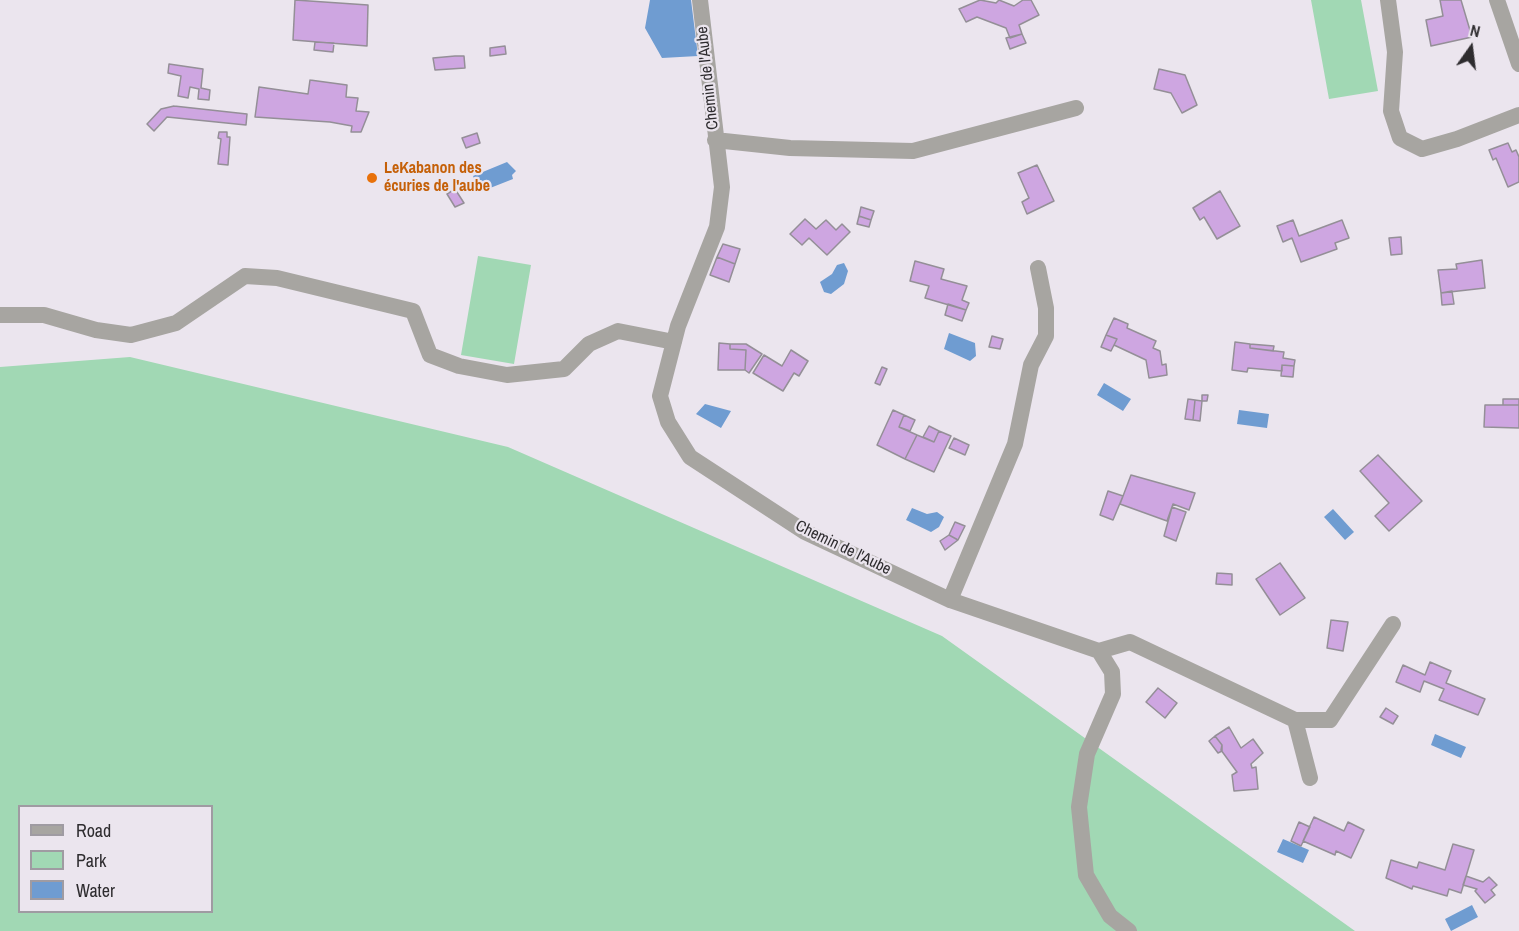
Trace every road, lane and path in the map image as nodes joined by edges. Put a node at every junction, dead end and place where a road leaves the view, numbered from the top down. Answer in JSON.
{"nodes":[{"id":1,"x":700,"y":0,"type":"edge"},
{"id":2,"x":1388,"y":0,"type":"edge"},
{"id":3,"x":1497,"y":0,"type":"edge"},
{"id":4,"x":1519,"y":64,"type":"edge"},
{"id":5,"x":1076,"y":108,"type":"dead end"},
{"id":6,"x":1519,"y":115,"type":"edge"},
{"id":7,"x":716,"y":140,"type":"junction"},
{"id":8,"x":1038,"y":267,"type":"dead end"},
{"id":9,"x":0,"y":315,"type":"edge"},
{"id":10,"x":674,"y":342,"type":"junction"},
{"id":11,"x":950,"y":600,"type":"junction"},
{"id":12,"x":1393,"y":624,"type":"dead end"},
{"id":13,"x":1099,"y":651,"type":"junction"},
{"id":14,"x":1295,"y":720,"type":"junction"},
{"id":15,"x":1310,"y":778,"type":"dead end"},
{"id":16,"x":1129,"y":931,"type":"edge"}],
"edges":[{"from":1,"to":7,"type":"street","name":"Chemin de l'Aube"},
{"from":2,"to":6,"type":"street"},
{"from":3,"to":4,"type":"street"},
{"from":5,"to":7,"type":"street"},
{"from":7,"to":10,"type":"street","name":"Chemin de l'Aube"},
{"from":8,"to":11,"type":"street"},
{"from":9,"to":10,"type":"street"},
{"from":10,"to":11,"type":"street","name":"Chemin de l'Aube"},
{"from":11,"to":13,"type":"street","name":"Chemin de l'Aube"},
{"from":12,"to":14,"type":"street"},
{"from":13,"to":14,"type":"street"},
{"from":13,"to":16,"type":"street"},
{"from":14,"to":15,"type":"street"}]}
